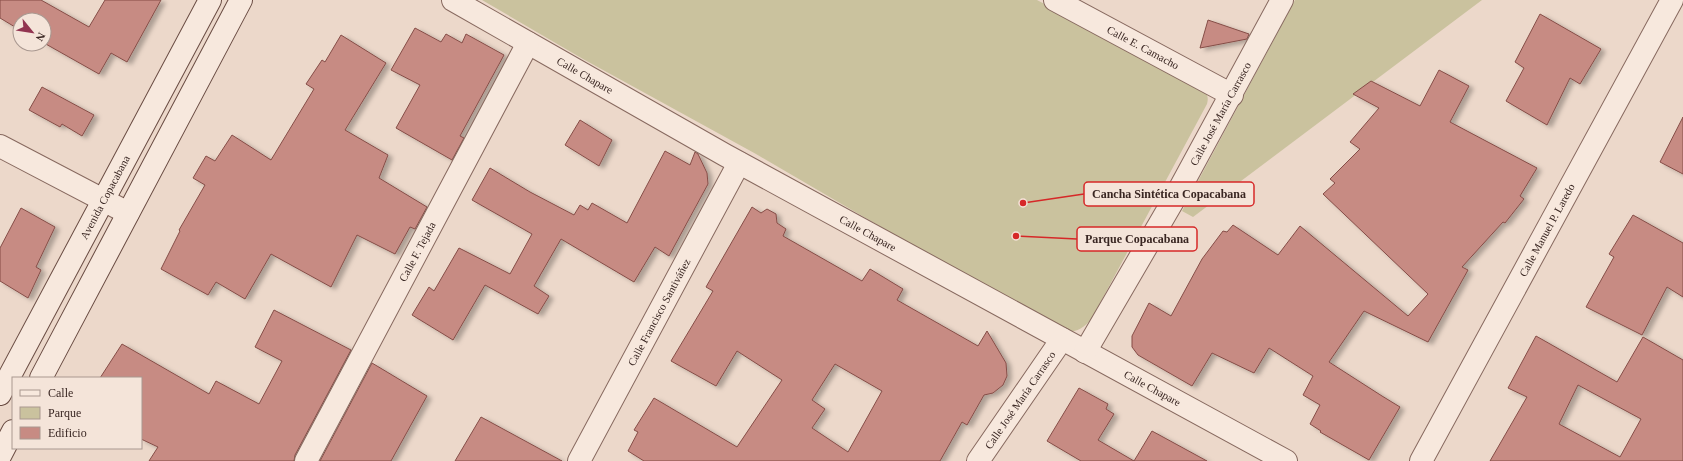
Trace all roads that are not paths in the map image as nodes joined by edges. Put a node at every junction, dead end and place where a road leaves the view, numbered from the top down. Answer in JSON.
{"nodes":[{"id":1,"x":210,"y":0,"type":"edge"},
{"id":2,"x":241,"y":0,"type":"edge"},
{"id":3,"x":453,"y":0,"type":"edge"},
{"id":4,"x":1055,"y":0,"type":"edge"},
{"id":5,"x":1282,"y":0,"type":"edge"},
{"id":6,"x":1672,"y":0,"type":"edge"},
{"id":7,"x":528,"y":44,"type":"junction"},
{"id":8,"x":1232,"y":95,"type":"junction"},
{"id":9,"x":0,"y":146,"type":"edge"},
{"id":10,"x":739,"y":163,"type":"junction"},
{"id":11,"x":103,"y":200,"type":"junction"},
{"id":12,"x":128,"y":213,"type":"junction"},
{"id":13,"x":1062,"y":338,"type":"junction"},
{"id":14,"x":1085,"y":352,"type":"junction"},
{"id":15,"x":42,"y":377,"type":"edge"},
{"id":16,"x":0,"y":394,"type":"edge"},
{"id":17,"x":12,"y":433,"type":"edge"},
{"id":18,"x":0,"y":456,"type":"edge"},
{"id":19,"x":306,"y":461,"type":"edge"},
{"id":20,"x":579,"y":461,"type":"edge"},
{"id":21,"x":978,"y":461,"type":"edge"},
{"id":22,"x":1286,"y":461,"type":"edge"},
{"id":23,"x":1421,"y":461,"type":"edge"}],
"edges":[{"from":1,"to":11,"type":"street","name":"Avenida Copacabana"},
{"from":2,"to":12,"type":"street"},
{"from":3,"to":7,"type":"street","name":"Calle Chapare"},
{"from":4,"to":8,"type":"street","name":"Calle E. Camacho"},
{"from":5,"to":8,"type":"street","name":"Calle José María Carrasco"},
{"from":6,"to":23,"type":"street","name":"Calle Manuel P. Laredo"},
{"from":7,"to":10,"type":"street","name":"Calle Chapare"},
{"from":7,"to":19,"type":"street","name":"Calle F. Tejada"},
{"from":8,"to":14,"type":"street","name":"Calle José María Carrasco"},
{"from":9,"to":11,"type":"street"},
{"from":10,"to":13,"type":"street","name":"Calle Chapare"},
{"from":10,"to":20,"type":"street","name":"Calle Francisco Santiváñez"},
{"from":11,"to":12,"type":"street"},
{"from":11,"to":16,"type":"street","name":"Avenida Copacabana"},
{"from":12,"to":15,"type":"street"},
{"from":13,"to":14,"type":"street","name":"Calle Chapare"},
{"from":13,"to":21,"type":"street","name":"Calle José María Carrasco"},
{"from":14,"to":22,"type":"street","name":"Calle Chapare"},
{"from":17,"to":18,"type":"street"}]}
